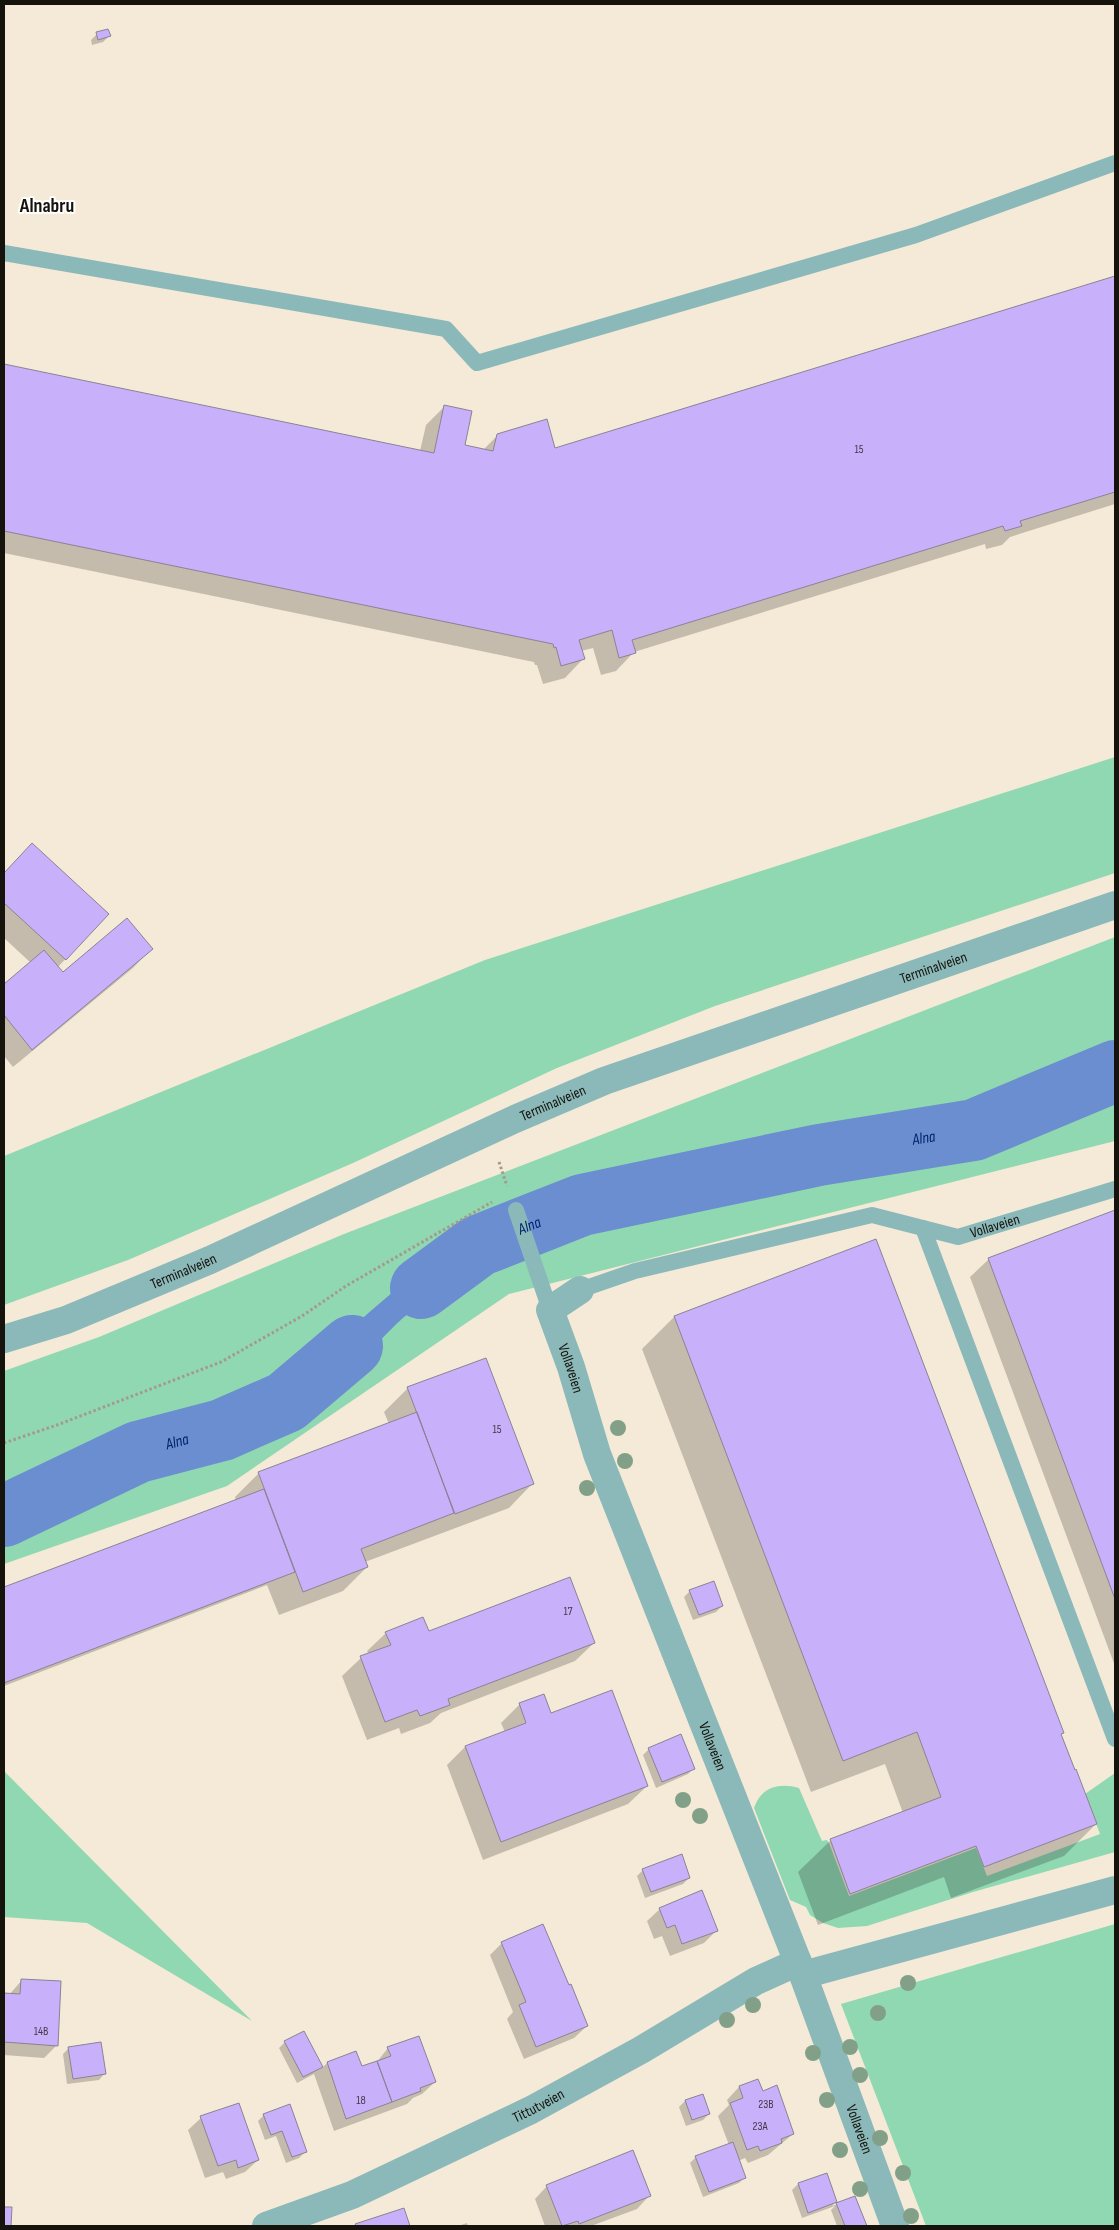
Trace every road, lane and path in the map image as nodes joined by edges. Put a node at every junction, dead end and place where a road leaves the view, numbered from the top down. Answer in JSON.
{"nodes":[{"id":1,"x":1115,"y":163,"type":"edge"},
{"id":2,"x":4,"y":253,"type":"edge"},
{"id":3,"x":1115,"y":906,"type":"edge"},
{"id":4,"x":499,"y":1161,"type":"dead end"},
{"id":5,"x":508,"y":1188,"type":"dead end"},
{"id":6,"x":1115,"y":1189,"type":"edge"},
{"id":7,"x":500,"y":1197,"type":"dead end"},
{"id":8,"x":516,"y":1210,"type":"dead end"},
{"id":9,"x":923,"y":1228,"type":"junction"},
{"id":10,"x":580,"y":1290,"type":"joint"},
{"id":11,"x":550,"y":1310,"type":"junction"},
{"id":12,"x":4,"y":1339,"type":"edge"},
{"id":13,"x":4,"y":1443,"type":"edge"},
{"id":14,"x":1115,"y":1739,"type":"edge"},
{"id":15,"x":1115,"y":1890,"type":"edge"},
{"id":16,"x":801,"y":1969,"type":"junction"},
{"id":17,"x":266,"y":2226,"type":"edge"},
{"id":18,"x":895,"y":2226,"type":"edge"}],
"edges":[{"from":1,"to":2,"type":"lane"},
{"from":3,"to":12,"type":"street","name":"Terminalveien"},
{"from":4,"to":5,"type":"path"},
{"from":6,"to":9,"type":"lane","name":"Vollaveien"},
{"from":7,"to":13,"type":"path"},
{"from":8,"to":11,"type":"lane"},
{"from":9,"to":10,"type":"lane","name":"Vollaveien"},
{"from":9,"to":14,"type":"lane"},
{"from":10,"to":11,"type":"street","name":"Vollaveien"},
{"from":11,"to":16,"type":"street","name":"Vollaveien"},
{"from":15,"to":16,"type":"street"},
{"from":16,"to":17,"type":"street","name":"Tittutveien"},
{"from":16,"to":18,"type":"street","name":"Vollaveien"}]}
